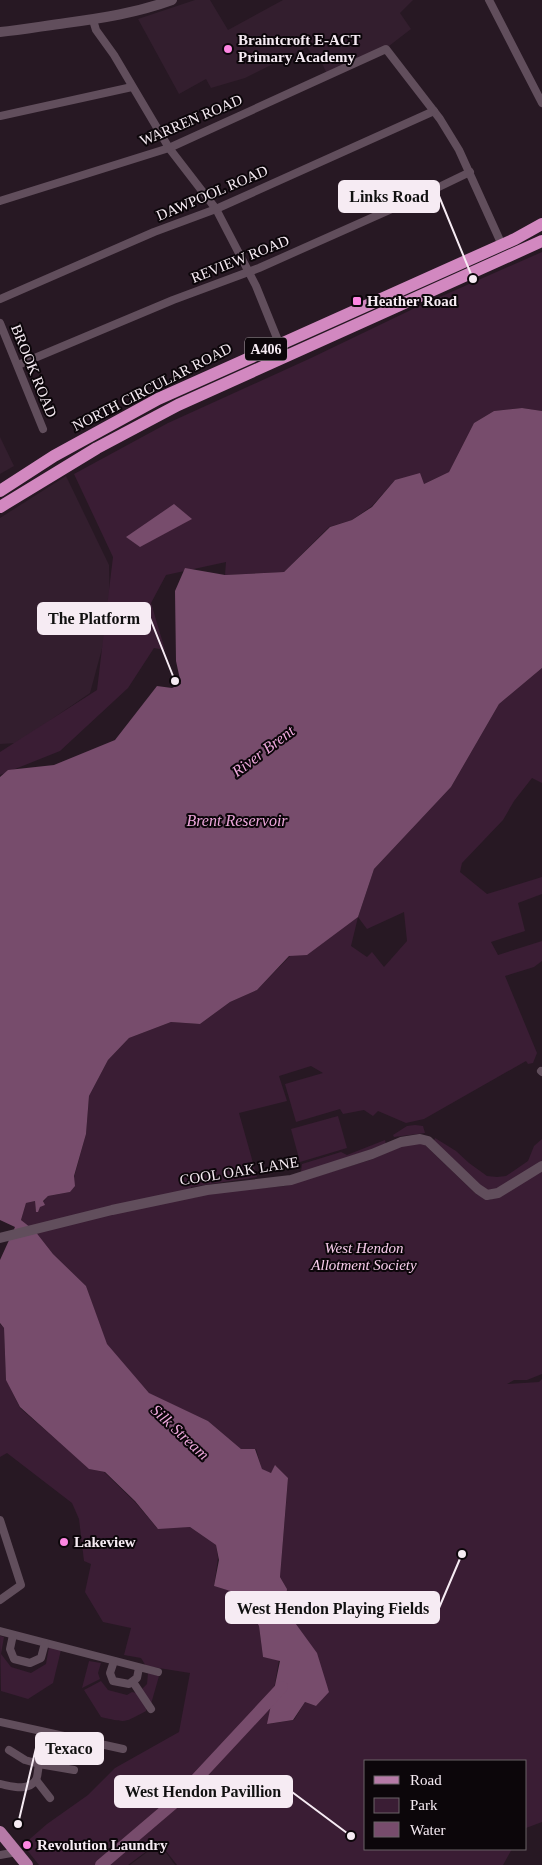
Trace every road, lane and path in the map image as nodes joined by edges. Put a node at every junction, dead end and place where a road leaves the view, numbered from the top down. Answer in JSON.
{"nodes":[{"id":1,"x":172,"y":0,"type":"edge"},
{"id":2,"x":489,"y":0,"type":"edge"},
{"id":3,"x":93,"y":20,"type":"junction"},
{"id":4,"x":0,"y":32,"type":"edge"},
{"id":5,"x":132,"y":87,"type":"junction"},
{"id":6,"x":542,"y":103,"type":"edge"},
{"id":7,"x":434,"y":111,"type":"junction"},
{"id":8,"x":0,"y":116,"type":"edge"},
{"id":9,"x":169,"y":148,"type":"junction"},
{"id":10,"x":470,"y":172,"type":"junction"},
{"id":11,"x":0,"y":201,"type":"edge"},
{"id":12,"x":216,"y":209,"type":"junction"},
{"id":13,"x":542,"y":224,"type":"edge"},
{"id":14,"x":542,"y":241,"type":"edge"},
{"id":15,"x":502,"y":245,"type":"junction"},
{"id":16,"x":247,"y":273,"type":"junction"},
{"id":17,"x":0,"y":299,"type":"edge"},
{"id":18,"x":0,"y":323,"type":"edge"},
{"id":19,"x":279,"y":343,"type":"junction"},
{"id":20,"x":18,"y":365,"type":"junction"},
{"id":21,"x":43,"y":429,"type":"dead end"},
{"id":22,"x":0,"y":490,"type":"edge"},
{"id":23,"x":0,"y":507,"type":"edge"},
{"id":24,"x":542,"y":1166,"type":"edge"},
{"id":25,"x":3,"y":1237,"type":"edge"},
{"id":26,"x":0,"y":1520,"type":"edge"},
{"id":27,"x":0,"y":1600,"type":"edge"},
{"id":28,"x":0,"y":1631,"type":"edge"},
{"id":29,"x":13,"y":1635,"type":"junction"},
{"id":30,"x":45,"y":1643,"type":"junction"},
{"id":31,"x":114,"y":1661,"type":"junction"},
{"id":32,"x":139,"y":1668,"type":"junction"},
{"id":33,"x":158,"y":1672,"type":"dead end"},
{"id":34,"x":133,"y":1682,"type":"junction"},
{"id":35,"x":151,"y":1709,"type":"dead end"},
{"id":36,"x":0,"y":1722,"type":"edge"},
{"id":37,"x":83,"y":1739,"type":"junction"},
{"id":38,"x":123,"y":1749,"type":"dead end"},
{"id":39,"x":9,"y":1750,"type":"dead end"},
{"id":40,"x":80,"y":1756,"type":"dead end"},
{"id":41,"x":39,"y":1764,"type":"junction"},
{"id":42,"x":74,"y":1770,"type":"dead end"},
{"id":43,"x":36,"y":1780,"type":"junction"},
{"id":44,"x":0,"y":1784,"type":"edge"},
{"id":45,"x":50,"y":1798,"type":"dead end"},
{"id":46,"x":1,"y":1836,"type":"edge"},
{"id":47,"x":17,"y":1852,"type":"junction"},
{"id":48,"x":0,"y":1855,"type":"edge"},
{"id":49,"x":27,"y":1865,"type":"edge"}],
"edges":[{"from":1,"to":3,"type":"street"},
{"from":2,"to":6,"type":"street"},
{"from":3,"to":4,"type":"street"},
{"from":3,"to":5,"type":"street"},
{"from":5,"to":8,"type":"street"},
{"from":5,"to":9,"type":"street"},
{"from":7,"to":9,"type":"street","name":"WARREN ROAD"},
{"from":7,"to":10,"type":"street"},
{"from":7,"to":12,"type":"street","name":"DAWPOOL ROAD"},
{"from":9,"to":11,"type":"street","name":"WARREN ROAD"},
{"from":9,"to":12,"type":"street"},
{"from":10,"to":15,"type":"street"},
{"from":10,"to":16,"type":"street","name":"REVIEW ROAD"},
{"from":12,"to":16,"type":"street"},
{"from":12,"to":17,"type":"street","name":"DAWPOOL ROAD"},
{"from":13,"to":15,"type":"highway","name":"NORTH CIRCULAR ROAD","number":"A406"},
{"from":14,"to":23,"type":"highway","name":"NORTH CIRCULAR ROAD","number":"A406"},
{"from":15,"to":19,"type":"highway","name":"NORTH CIRCULAR ROAD","number":"A406"},
{"from":16,"to":19,"type":"street"},
{"from":16,"to":20,"type":"street","name":"REVIEW ROAD"},
{"from":18,"to":20,"type":"street","name":"BROOK ROAD"},
{"from":19,"to":22,"type":"highway","name":"NORTH CIRCULAR ROAD","number":"A406"},
{"from":20,"to":21,"type":"street","name":"BROOK ROAD"},
{"from":24,"to":25,"type":"street","name":"COOL OAK LANE"},
{"from":26,"to":27,"type":"street"},
{"from":28,"to":29,"type":"street"},
{"from":29,"to":30,"type":"street"},
{"from":29,"to":30,"type":"street"},
{"from":30,"to":31,"type":"street"},
{"from":31,"to":32,"type":"street"},
{"from":31,"to":34,"type":"street"},
{"from":32,"to":33,"type":"street"},
{"from":32,"to":34,"type":"street"},
{"from":34,"to":35,"type":"street"},
{"from":36,"to":37,"type":"street"},
{"from":37,"to":38,"type":"street"},
{"from":37,"to":40,"type":"street"},
{"from":39,"to":41,"type":"street"},
{"from":41,"to":42,"type":"street"},
{"from":41,"to":43,"type":"street"},
{"from":43,"to":44,"type":"street"},
{"from":43,"to":45,"type":"street"},
{"from":46,"to":47,"type":"main road"},
{"from":47,"to":48,"type":"street"},
{"from":47,"to":49,"type":"main road"}]}
